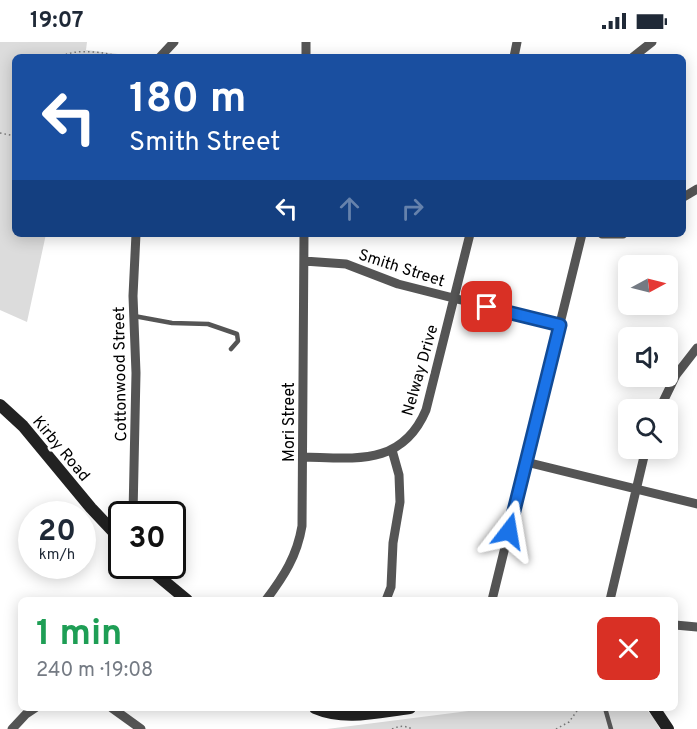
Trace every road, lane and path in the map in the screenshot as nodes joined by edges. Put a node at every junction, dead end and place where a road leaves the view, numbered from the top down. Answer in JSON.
{"nodes":[{"id":1,"x":174,"y":42,"type":"edge"},
{"id":2,"x":65,"y":54,"type":"edge"},
{"id":3,"x":97,"y":54,"type":"edge"},
{"id":4,"x":163,"y":54,"type":"edge"},
{"id":5,"x":136,"y":237,"type":"edge"},
{"id":6,"x":304,"y":237,"type":"edge"},
{"id":7,"x":469,"y":237,"type":"edge"},
{"id":8,"x":581,"y":237,"type":"edge"},
{"id":9,"x":304,"y":261,"type":"junction"},
{"id":10,"x":454,"y":299,"type":"junction"},
{"id":11,"x":134,"y":316,"type":"junction"},
{"id":12,"x":560,"y":325,"type":"junction"},
{"id":13,"x":697,"y":348,"type":"edge"},
{"id":14,"x":231,"y":349,"type":"dead end"},
{"id":15,"x":664,"y":399,"type":"edge"},
{"id":16,"x":0,"y":405,"type":"edge"},
{"id":17,"x":392,"y":450,"type":"junction"},
{"id":18,"x":303,"y":457,"type":"junction"},
{"id":19,"x":643,"y":459,"type":"edge"},
{"id":20,"x":526,"y":462,"type":"junction"},
{"id":21,"x":636,"y":489,"type":"junction"},
{"id":22,"x":133,"y":501,"type":"edge"},
{"id":23,"x":697,"y":504,"type":"edge"},
{"id":24,"x":108,"y":526,"type":"edge"},
{"id":25,"x":162,"y":579,"type":"edge"},
{"id":26,"x":183,"y":597,"type":"edge"},
{"id":27,"x":268,"y":597,"type":"edge"},
{"id":28,"x":387,"y":597,"type":"edge"},
{"id":29,"x":493,"y":597,"type":"edge"},
{"id":30,"x":611,"y":597,"type":"edge"},
{"id":31,"x":678,"y":625,"type":"edge"},
{"id":32,"x":697,"y":627,"type":"edge"},
{"id":33,"x":30,"y":711,"type":"edge"},
{"id":34,"x":116,"y":711,"type":"edge"},
{"id":35,"x":326,"y":711,"type":"edge"},
{"id":36,"x":386,"y":711,"type":"edge"},
{"id":37,"x":577,"y":711,"type":"edge"},
{"id":38,"x":606,"y":711,"type":"edge"},
{"id":39,"x":656,"y":711,"type":"edge"},
{"id":40,"x":12,"y":729,"type":"edge"},
{"id":41,"x":141,"y":729,"type":"edge"},
{"id":42,"x":392,"y":729,"type":"edge"},
{"id":43,"x":412,"y":729,"type":"edge"},
{"id":44,"x":556,"y":729,"type":"edge"},
{"id":45,"x":611,"y":729,"type":"edge"},
{"id":46,"x":668,"y":729,"type":"edge"}],
"edges":[{"from":1,"to":4,"type":"street"},
{"from":2,"to":3,"type":"path"},
{"from":5,"to":11,"type":"street","name":"Cottonwood Street"},
{"from":6,"to":9,"type":"street","name":"Mori Street"},
{"from":7,"to":10,"type":"street","name":"Nelway Drive"},
{"from":8,"to":12,"type":"street"},
{"from":9,"to":10,"type":"street","name":"Smith Street"},
{"from":9,"to":18,"type":"street","name":"Mori Street"},
{"from":10,"to":12,"type":"street","name":"Smith Street"},
{"from":10,"to":17,"type":"street","name":"Nelway Drive"},
{"from":11,"to":14,"type":"lane"},
{"from":11,"to":22,"type":"street","name":"Cottonwood Street"},
{"from":12,"to":20,"type":"street"},
{"from":13,"to":15,"type":"street"},
{"from":16,"to":24,"type":"main road","name":"Kirby Road"},
{"from":17,"to":18,"type":"street","name":"Nelway Drive"},
{"from":17,"to":28,"type":"street"},
{"from":18,"to":27,"type":"street","name":"Mori Street"},
{"from":19,"to":21,"type":"street"},
{"from":20,"to":21,"type":"street"},
{"from":20,"to":29,"type":"street"},
{"from":21,"to":23,"type":"street"},
{"from":21,"to":30,"type":"street"},
{"from":25,"to":26,"type":"main road"},
{"from":31,"to":32,"type":"street"},
{"from":33,"to":40,"type":"street"},
{"from":34,"to":41,"type":"street"},
{"from":35,"to":36,"type":"main road"},
{"from":37,"to":44,"type":"path"},
{"from":38,"to":45,"type":"lane"},
{"from":39,"to":46,"type":"main road"},
{"from":42,"to":43,"type":"path"}]}
